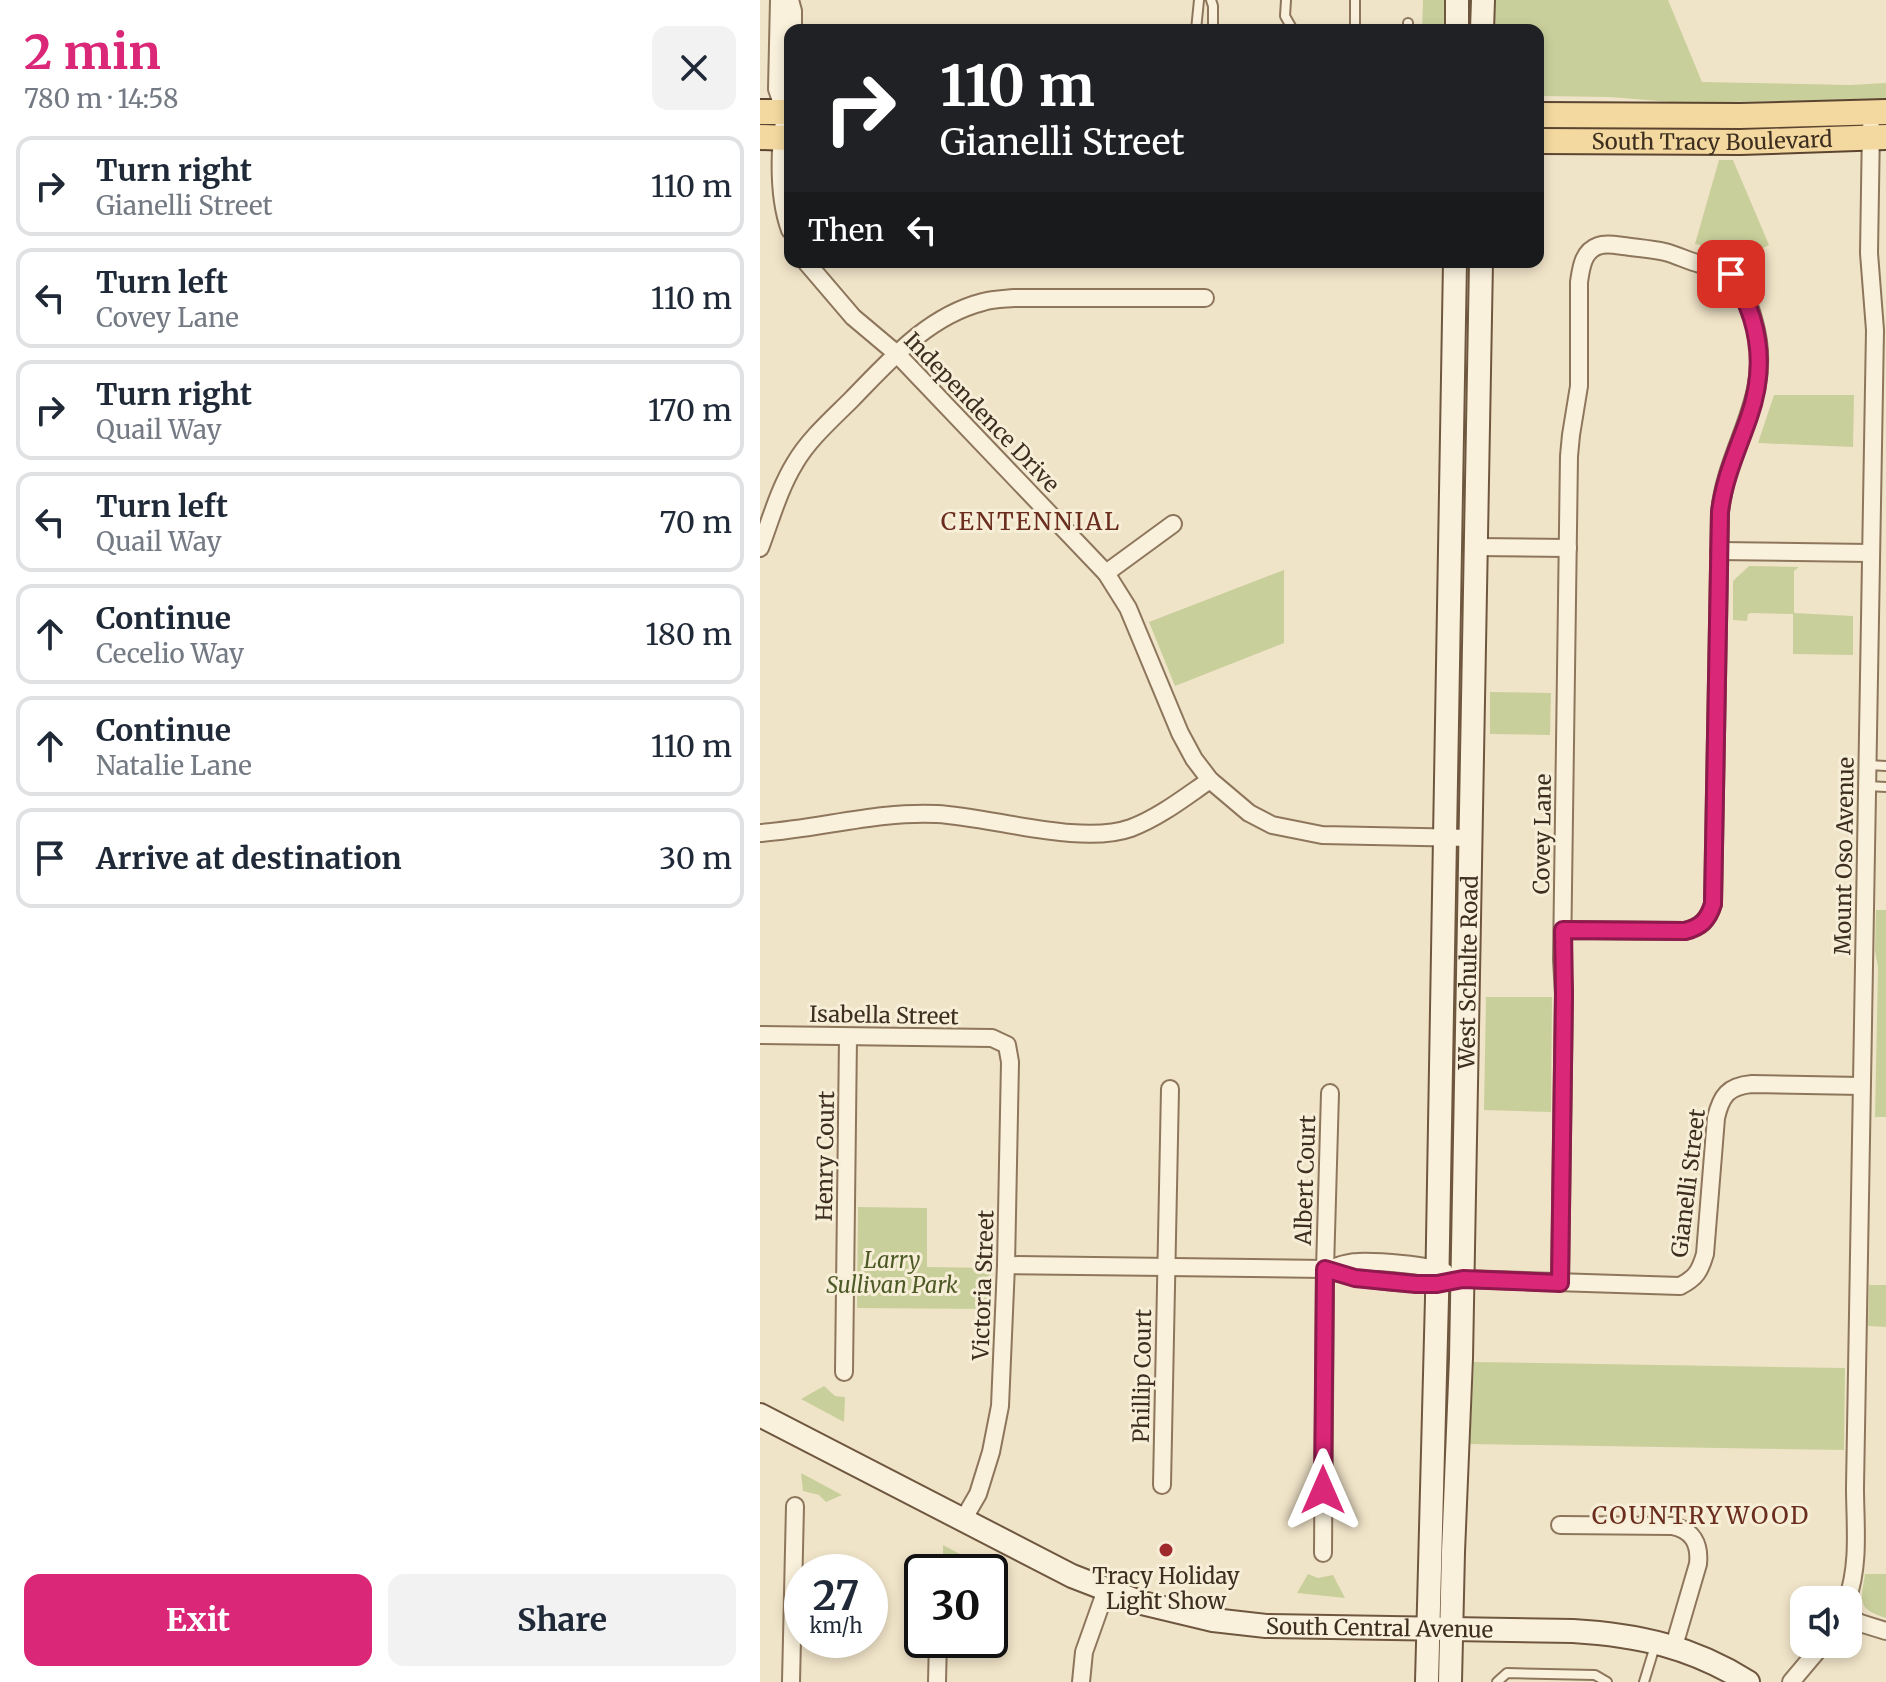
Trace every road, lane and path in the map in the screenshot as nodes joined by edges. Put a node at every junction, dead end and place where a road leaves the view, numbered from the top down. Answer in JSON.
{"nodes":[{"id":1,"x":779,"y":0,"type":"edge"},
{"id":2,"x":790,"y":0,"type":"edge"},
{"id":3,"x":1199,"y":0,"type":"edge"},
{"id":4,"x":1211,"y":0,"type":"edge"},
{"id":5,"x":1286,"y":0,"type":"edge"},
{"id":6,"x":1355,"y":0,"type":"edge"},
{"id":7,"x":1457,"y":0,"type":"edge"},
{"id":8,"x":1483,"y":0,"type":"edge"},
{"id":9,"x":793,"y":24,"type":"edge"},
{"id":10,"x":1197,"y":24,"type":"edge"},
{"id":11,"x":1213,"y":24,"type":"edge"},
{"id":12,"x":1290,"y":24,"type":"edge"},
{"id":13,"x":1355,"y":24,"type":"edge"},
{"id":14,"x":1457,"y":24,"type":"edge"},
{"id":15,"x":1482,"y":24,"type":"edge"},
{"id":16,"x":784,"y":101,"type":"edge"},
{"id":17,"x":784,"y":109,"type":"edge"},
{"id":18,"x":760,"y":112,"type":"edge"},
{"id":19,"x":1878,"y":112,"type":"edge"},
{"id":20,"x":1544,"y":115,"type":"edge"},
{"id":21,"x":778,"y":137,"type":"edge"},
{"id":22,"x":1878,"y":138,"type":"edge"},
{"id":23,"x":1544,"y":141,"type":"edge"},
{"id":24,"x":784,"y":213,"type":"edge"},
{"id":25,"x":811,"y":268,"type":"edge"},
{"id":26,"x":1455,"y":268,"type":"edge"},
{"id":27,"x":1481,"y":268,"type":"edge"},
{"id":28,"x":1879,"y":286,"type":"edge"},
{"id":29,"x":1205,"y":298,"type":"dead end"},
{"id":30,"x":897,"y":354,"type":"junction"},
{"id":31,"x":1173,"y":524,"type":"dead end"},
{"id":32,"x":1477,"y":547,"type":"junction"},
{"id":33,"x":760,"y":548,"type":"edge"},
{"id":34,"x":1568,"y":548,"type":"junction"},
{"id":35,"x":1719,"y":551,"type":"junction"},
{"id":36,"x":1870,"y":553,"type":"junction"},
{"id":37,"x":1106,"y":573,"type":"junction"},
{"id":38,"x":1868,"y":765,"type":"junction"},
{"id":39,"x":1886,"y":766,"type":"edge"},
{"id":40,"x":1210,"y":780,"type":"junction"},
{"id":41,"x":1867,"y":786,"type":"junction"},
{"id":42,"x":1886,"y":787,"type":"edge"},
{"id":43,"x":760,"y":833,"type":"edge"},
{"id":44,"x":1444,"y":837,"type":"junction"},
{"id":45,"x":1470,"y":838,"type":"junction"},
{"id":46,"x":1563,"y":930,"type":"junction"},
{"id":47,"x":760,"y":1035,"type":"edge"},
{"id":48,"x":848,"y":1037,"type":"junction"},
{"id":49,"x":1007,"y":1045,"type":"joint"},
{"id":50,"x":1861,"y":1086,"type":"junction"},
{"id":51,"x":1170,"y":1089,"type":"dead end"},
{"id":52,"x":1330,"y":1093,"type":"dead end"},
{"id":53,"x":1006,"y":1265,"type":"junction"},
{"id":54,"x":1167,"y":1267,"type":"junction"},
{"id":55,"x":1325,"y":1269,"type":"junction"},
{"id":56,"x":1437,"y":1276,"type":"junction"},
{"id":57,"x":1463,"y":1279,"type":"junction"},
{"id":58,"x":1560,"y":1283,"type":"junction"},
{"id":59,"x":844,"y":1372,"type":"dead end"},
{"id":60,"x":760,"y":1415,"type":"edge"},
{"id":61,"x":1162,"y":1485,"type":"dead end"},
{"id":62,"x":795,"y":1506,"type":"dead end"},
{"id":63,"x":963,"y":1520,"type":"junction"},
{"id":64,"x":1560,"y":1525,"type":"dead end"},
{"id":65,"x":1323,"y":1553,"type":"dead end"},
{"id":66,"x":1851,"y":1586,"type":"edge"},
{"id":67,"x":1106,"y":1590,"type":"junction"},
{"id":68,"x":1862,"y":1624,"type":"edge"},
{"id":69,"x":1428,"y":1629,"type":"junction"},
{"id":70,"x":1451,"y":1629,"type":"junction"},
{"id":71,"x":1886,"y":1631,"type":"edge"},
{"id":72,"x":1665,"y":1644,"type":"junction"},
{"id":73,"x":938,"y":1658,"type":"edge"},
{"id":74,"x":1811,"y":1658,"type":"edge"},
{"id":75,"x":791,"y":1682,"type":"edge"},
{"id":76,"x":937,"y":1682,"type":"edge"},
{"id":77,"x":1081,"y":1682,"type":"edge"},
{"id":78,"x":1427,"y":1682,"type":"edge"},
{"id":79,"x":1450,"y":1682,"type":"edge"},
{"id":80,"x":1497,"y":1682,"type":"edge"},
{"id":81,"x":1607,"y":1682,"type":"edge"},
{"id":82,"x":1644,"y":1682,"type":"edge"},
{"id":83,"x":1748,"y":1682,"type":"edge"},
{"id":84,"x":1791,"y":1682,"type":"edge"}],
"edges":[{"from":1,"to":16,"type":"street"},
{"from":2,"to":9,"type":"street"},
{"from":3,"to":10,"type":"lane"},
{"from":4,"to":11,"type":"lane"},
{"from":5,"to":12,"type":"lane"},
{"from":6,"to":13,"type":"lane"},
{"from":7,"to":14,"type":"main road"},
{"from":8,"to":15,"type":"main road"},
{"from":17,"to":18,"type":"main road"},
{"from":19,"to":20,"type":"main road","name":"South Tracy Boulevard"},
{"from":19,"to":22,"type":"street","name":"Mount Oso Avenue"},
{"from":21,"to":24,"type":"street"},
{"from":22,"to":23,"type":"main road","name":"South Tracy Boulevard"},
{"from":22,"to":28,"type":"street","name":"Mount Oso Avenue"},
{"from":25,"to":30,"type":"street","name":"Independence Drive"},
{"from":26,"to":44,"type":"main road","name":"West Schulte Road"},
{"from":27,"to":32,"type":"main road","name":"West Schulte Road"},
{"from":28,"to":36,"type":"street","name":"Mount Oso Avenue"},
{"from":29,"to":30,"type":"street"},
{"from":30,"to":33,"type":"street"},
{"from":30,"to":37,"type":"street","name":"Independence Drive"},
{"from":31,"to":37,"type":"street"},
{"from":32,"to":34,"type":"street"},
{"from":32,"to":45,"type":"main road","name":"West Schulte Road"},
{"from":34,"to":35,"type":"street","name":"Covey Lane"},
{"from":34,"to":46,"type":"street","name":"Covey Lane"},
{"from":35,"to":36,"type":"street"},
{"from":35,"to":46,"type":"street","name":"Covey Lane"},
{"from":36,"to":38,"type":"street","name":"Mount Oso Avenue"},
{"from":37,"to":40,"type":"street","name":"Independence Drive"},
{"from":38,"to":39,"type":"lane"},
{"from":38,"to":41,"type":"street","name":"Mount Oso Avenue"},
{"from":40,"to":43,"type":"street"},
{"from":40,"to":44,"type":"street","name":"Independence Drive"},
{"from":41,"to":42,"type":"lane"},
{"from":41,"to":50,"type":"street","name":"Mount Oso Avenue"},
{"from":44,"to":45,"type":"street","name":"Independence Drive"},
{"from":44,"to":56,"type":"main road","name":"West Schulte Road"},
{"from":45,"to":57,"type":"main road","name":"West Schulte Road"},
{"from":46,"to":58,"type":"street","name":"Covey Lane"},
{"from":47,"to":48,"type":"street","name":"Isabella Street"},
{"from":48,"to":49,"type":"street","name":"Isabella Street"},
{"from":48,"to":59,"type":"street","name":"Henry Court"},
{"from":49,"to":53,"type":"street","name":"Victoria Street"},
{"from":50,"to":58,"type":"street","name":"Gianelli Street"},
{"from":50,"to":66,"type":"street","name":"Mount Oso Avenue"},
{"from":51,"to":54,"type":"street","name":"Phillip Court"},
{"from":52,"to":55,"type":"street","name":"Albert Court"},
{"from":53,"to":54,"type":"street","name":"Gianelli Street"},
{"from":53,"to":63,"type":"street","name":"Victoria Street"},
{"from":54,"to":55,"type":"street","name":"Gianelli Street"},
{"from":54,"to":61,"type":"street","name":"Phillip Court"},
{"from":55,"to":56,"type":"street","name":"Gianelli Street"},
{"from":55,"to":65,"type":"street","name":"Albert Court"},
{"from":56,"to":57,"type":"street","name":"Gianelli Street"},
{"from":56,"to":69,"type":"main road","name":"West Schulte Road"},
{"from":57,"to":58,"type":"street","name":"Gianelli Street"},
{"from":57,"to":70,"type":"main road","name":"West Schulte Road"},
{"from":60,"to":63,"type":"main road","name":"South Central Avenue"},
{"from":62,"to":75,"type":"street"},
{"from":63,"to":67,"type":"main road","name":"South Central Avenue"},
{"from":64,"to":72,"type":"street"},
{"from":67,"to":69,"type":"main road","name":"South Central Avenue"},
{"from":67,"to":77,"type":"street"},
{"from":68,"to":71,"type":"street"},
{"from":69,"to":70,"type":"main road","name":"South Central Avenue"},
{"from":69,"to":78,"type":"main road","name":"West Schulte Road"},
{"from":70,"to":72,"type":"main road","name":"South Central Avenue"},
{"from":70,"to":79,"type":"main road","name":"West Schulte Road"},
{"from":72,"to":82,"type":"lane"},
{"from":72,"to":83,"type":"main road","name":"South Central Avenue"},
{"from":73,"to":76,"type":"street"},
{"from":74,"to":84,"type":"street"},
{"from":80,"to":81,"type":"lane"}]}
